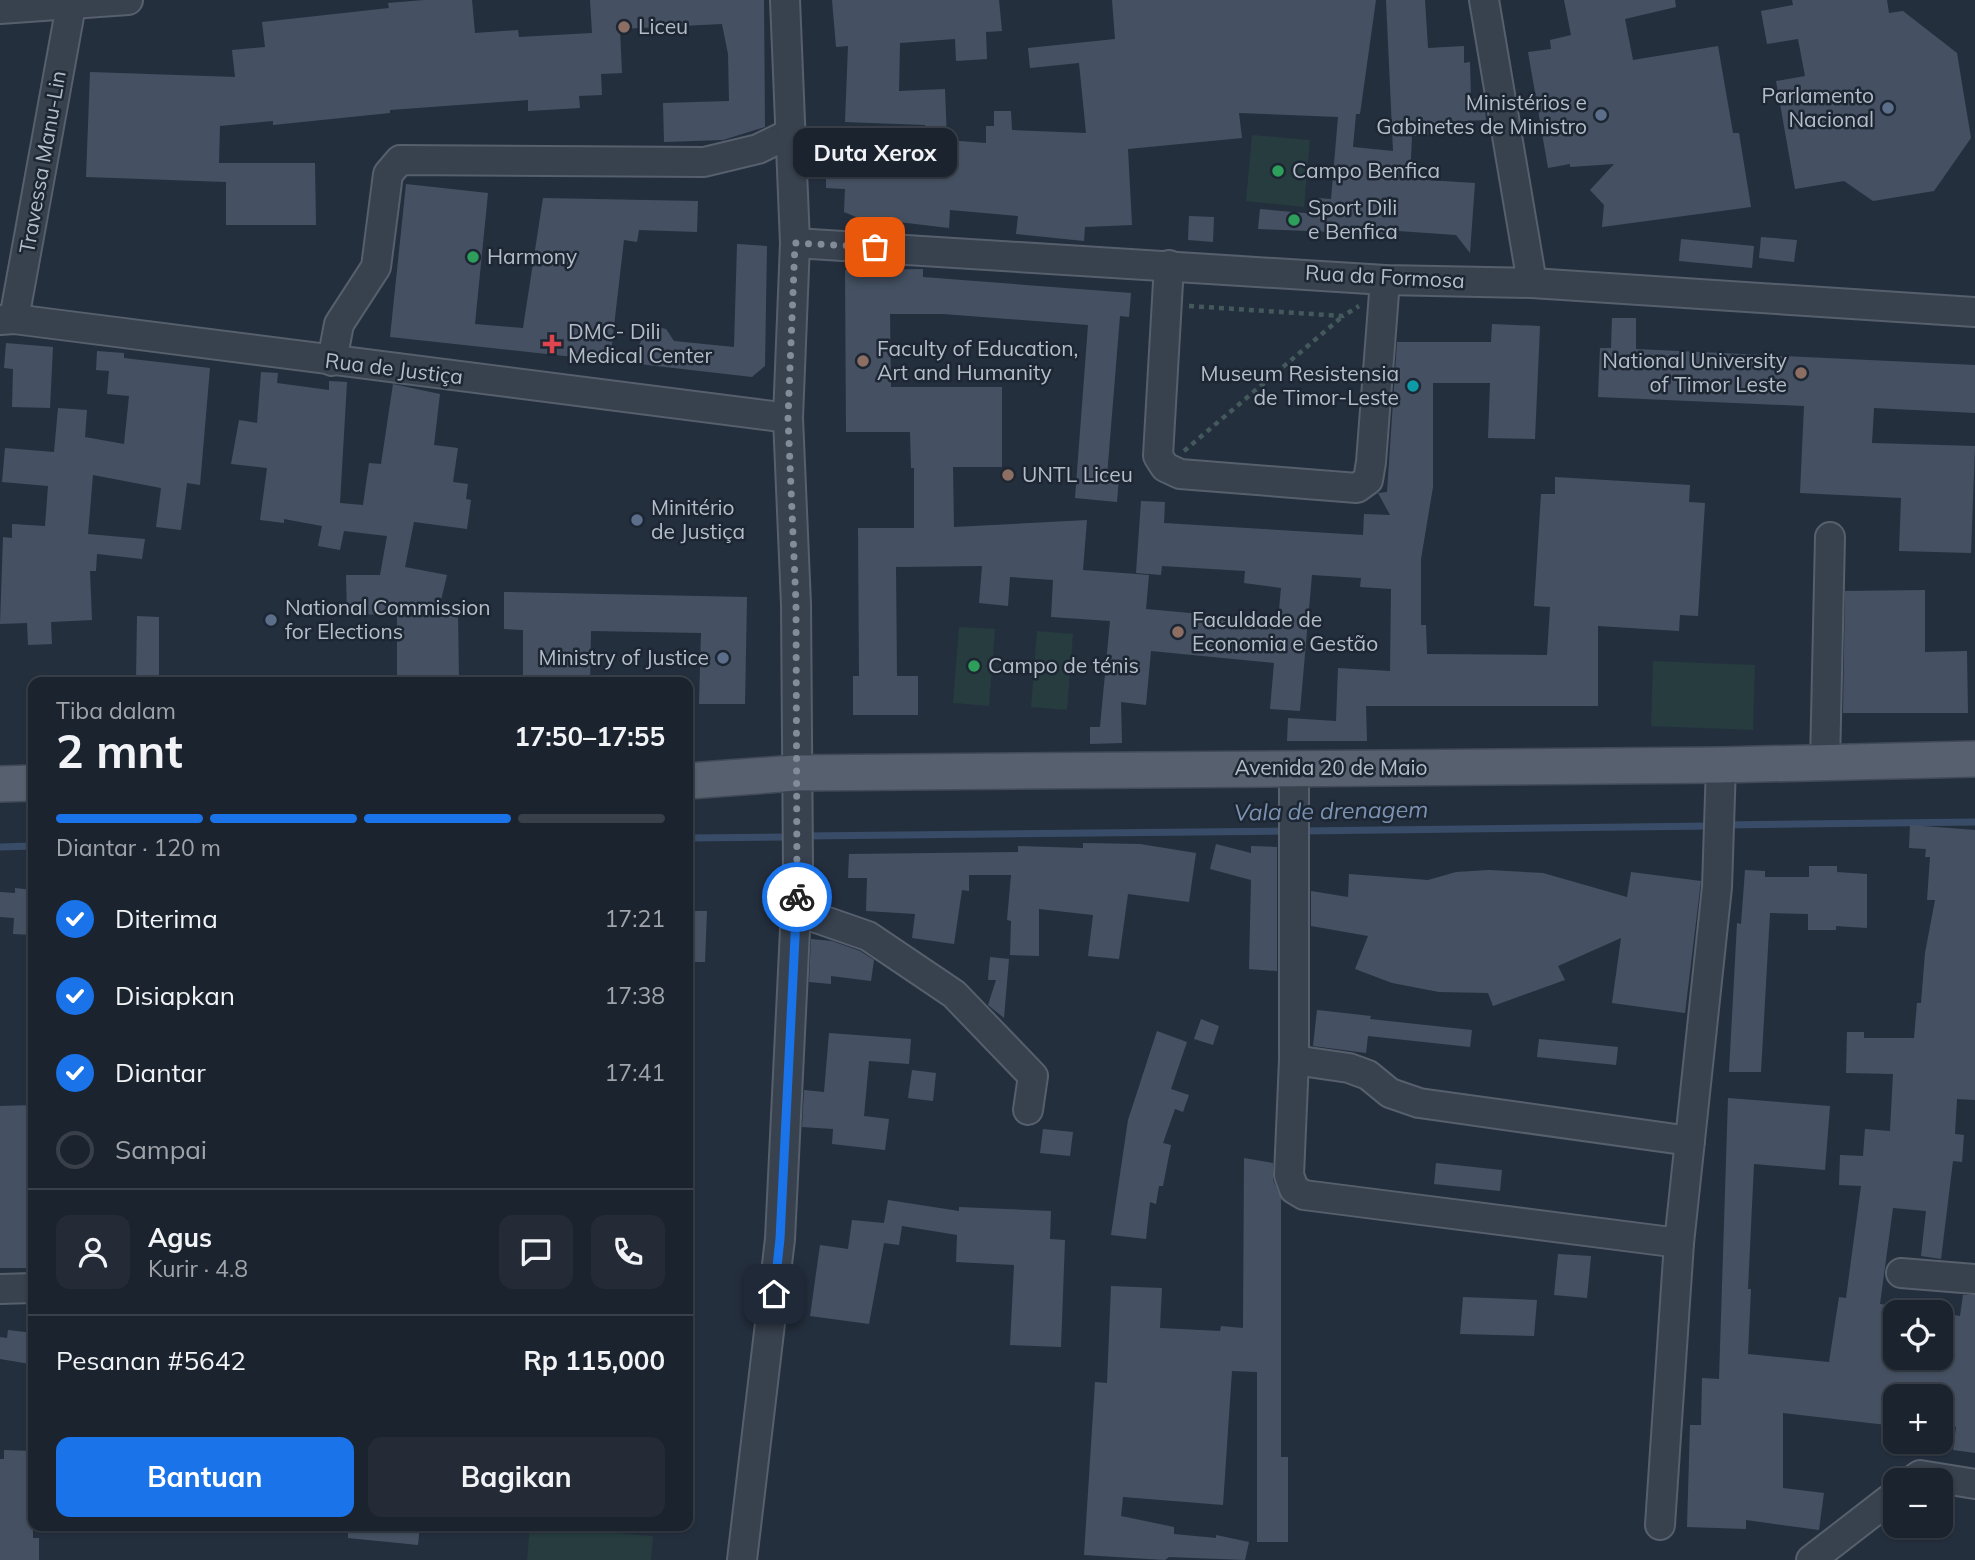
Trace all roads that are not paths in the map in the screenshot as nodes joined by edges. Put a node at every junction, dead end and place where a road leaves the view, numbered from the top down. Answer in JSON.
{"nodes":[{"id":1,"x":128,"y":0,"type":"edge"},
{"id":2,"x":785,"y":0,"type":"edge"},
{"id":3,"x":1484,"y":0,"type":"edge"},
{"id":4,"x":71,"y":2,"type":"edge"},
{"id":5,"x":0,"y":9,"type":"edge"},
{"id":6,"x":791,"y":133,"type":"junction"},
{"id":7,"x":795,"y":243,"type":"junction"},
{"id":8,"x":1169,"y":265,"type":"junction"},
{"id":9,"x":1532,"y":282,"type":"junction"},
{"id":10,"x":1384,"y":292,"type":"junction"},
{"id":11,"x":1975,"y":312,"type":"edge"},
{"id":12,"x":7,"y":320,"type":"edge"},
{"id":13,"x":332,"y":361,"type":"junction"},
{"id":14,"x":788,"y":418,"type":"junction"},
{"id":15,"x":1830,"y":537,"type":"dead end"},
{"id":16,"x":1975,"y":759,"type":"edge"},
{"id":17,"x":1825,"y":763,"type":"junction"},
{"id":18,"x":1721,"y":765,"type":"junction"},
{"id":19,"x":1294,"y":768,"type":"junction"},
{"id":20,"x":796,"y":773,"type":"junction"},
{"id":21,"x":693,"y":781,"type":"edge"},
{"id":22,"x":0,"y":783,"type":"edge"},
{"id":23,"x":28,"y":783,"type":"edge"},
{"id":24,"x":796,"y":911,"type":"junction"},
{"id":25,"x":1294,"y":1060,"type":"junction"},
{"id":26,"x":1028,"y":1110,"type":"dead end"},
{"id":27,"x":1690,"y":1141,"type":"junction"},
{"id":28,"x":1679,"y":1243,"type":"junction"},
{"id":29,"x":1901,"y":1273,"type":"dead end"},
{"id":30,"x":1975,"y":1279,"type":"edge"},
{"id":31,"x":28,"y":1287,"type":"edge"},
{"id":32,"x":0,"y":1289,"type":"edge"},
{"id":33,"x":1953,"y":1480,"type":"edge"},
{"id":34,"x":1975,"y":1484,"type":"edge"},
{"id":35,"x":1883,"y":1504,"type":"edge"},
{"id":36,"x":1660,"y":1525,"type":"dead end"},
{"id":37,"x":742,"y":1560,"type":"edge"},
{"id":38,"x":1811,"y":1560,"type":"edge"}],
"edges":[{"from":1,"to":4,"type":"street"},
{"from":2,"to":6,"type":"street"},
{"from":3,"to":9,"type":"street"},
{"from":4,"to":5,"type":"street"},
{"from":4,"to":12,"type":"street","name":"Travessa Manu-Lin"},
{"from":6,"to":7,"type":"street"},
{"from":6,"to":13,"type":"street"},
{"from":7,"to":8,"type":"street","name":"Rua da Formosa"},
{"from":7,"to":14,"type":"street"},
{"from":8,"to":10,"type":"street","name":"Rua da Formosa"},
{"from":8,"to":10,"type":"street"},
{"from":9,"to":10,"type":"street","name":"Rua da Formosa"},
{"from":9,"to":11,"type":"street","name":"Rua da Formosa"},
{"from":12,"to":13,"type":"street","name":"Rua de Justiça"},
{"from":13,"to":14,"type":"street","name":"Rua de Justiça"},
{"from":14,"to":20,"type":"street"},
{"from":15,"to":17,"type":"street"},
{"from":16,"to":17,"type":"main road","name":"Avenida 20 de Maio"},
{"from":17,"to":18,"type":"main road","name":"Avenida 20 de Maio"},
{"from":18,"to":19,"type":"main road","name":"Avenida 20 de Maio"},
{"from":18,"to":27,"type":"street"},
{"from":19,"to":20,"type":"main road","name":"Avenida 20 de Maio"},
{"from":19,"to":25,"type":"street"},
{"from":20,"to":21,"type":"main road","name":"Avenida 20 de Maio"},
{"from":20,"to":24,"type":"street"},
{"from":22,"to":23,"type":"main road"},
{"from":24,"to":26,"type":"street"},
{"from":24,"to":37,"type":"street"},
{"from":25,"to":27,"type":"street"},
{"from":25,"to":28,"type":"street"},
{"from":27,"to":28,"type":"street"},
{"from":28,"to":36,"type":"street"},
{"from":29,"to":30,"type":"street"},
{"from":31,"to":32,"type":"street"},
{"from":33,"to":34,"type":"street"},
{"from":35,"to":38,"type":"street"}]}
